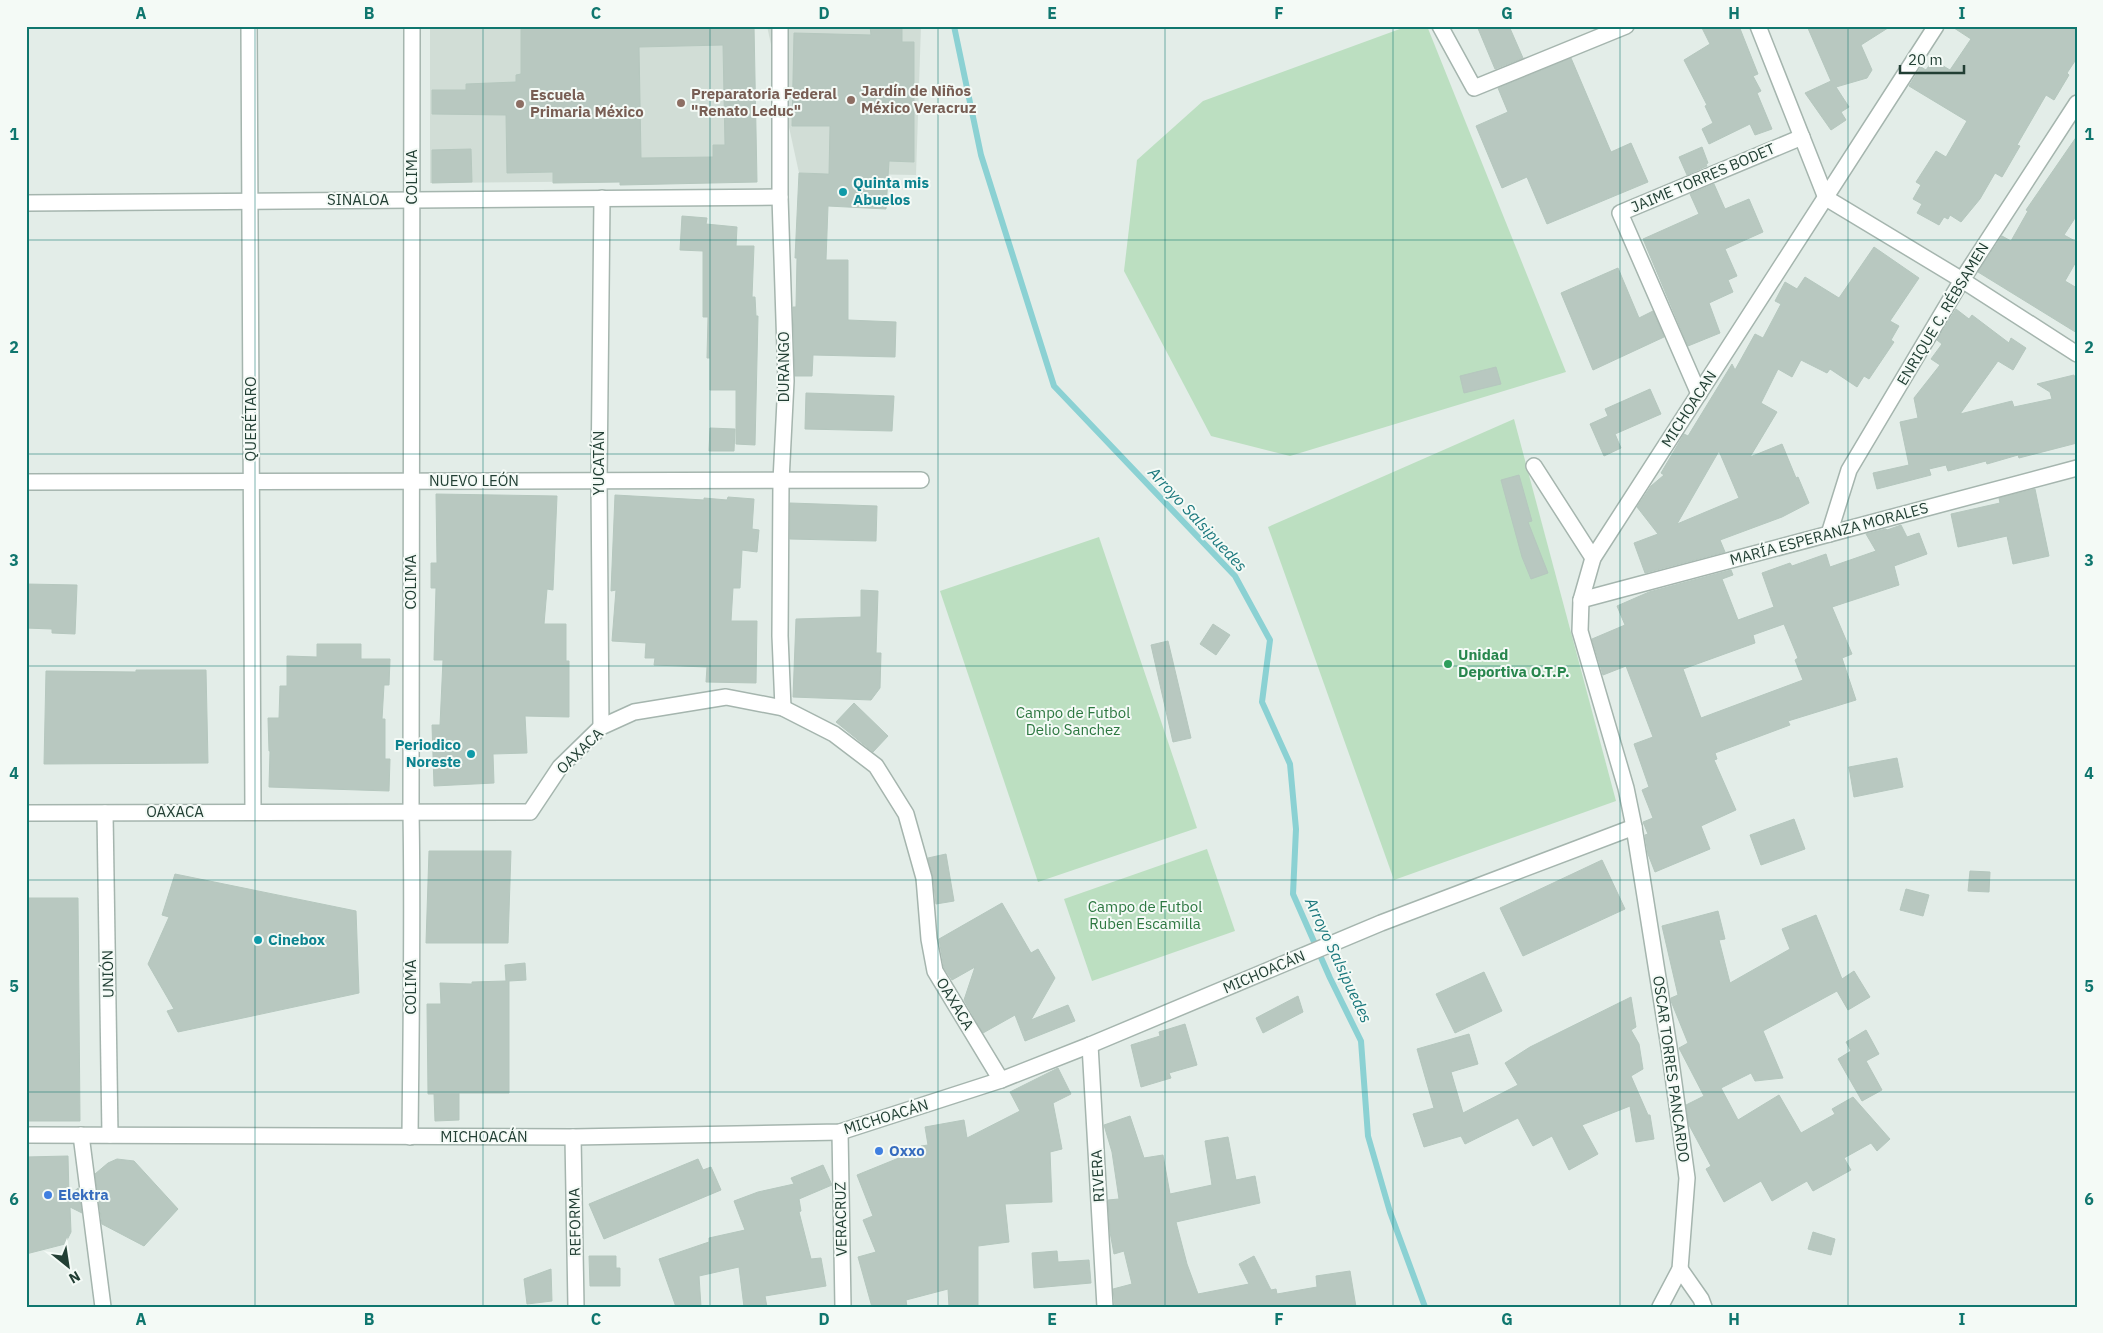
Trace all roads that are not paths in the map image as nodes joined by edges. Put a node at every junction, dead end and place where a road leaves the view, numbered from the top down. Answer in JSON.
{"nodes":[{"id":1,"x":249,"y":26,"type":"edge"},
{"id":2,"x":412,"y":26,"type":"edge"},
{"id":3,"x":780,"y":26,"type":"edge"},
{"id":4,"x":1440,"y":26,"type":"edge"},
{"id":5,"x":1626,"y":26,"type":"edge"},
{"id":6,"x":1758,"y":26,"type":"edge"},
{"id":7,"x":1936,"y":26,"type":"edge"},
{"id":8,"x":2077,"y":104,"type":"edge"},
{"id":9,"x":1802,"y":137,"type":"junction"},
{"id":10,"x":780,"y":196,"type":"junction"},
{"id":11,"x":602,"y":198,"type":"junction"},
{"id":12,"x":1826,"y":198,"type":"junction"},
{"id":13,"x":412,"y":199,"type":"junction"},
{"id":14,"x":250,"y":201,"type":"junction"},
{"id":15,"x":26,"y":203,"type":"edge"},
{"id":16,"x":1962,"y":280,"type":"junction"},
{"id":17,"x":2077,"y":354,"type":"edge"},
{"id":18,"x":1698,"y":394,"type":"junction"},
{"id":19,"x":1534,"y":466,"type":"dead end"},
{"id":20,"x":2077,"y":468,"type":"edge"},
{"id":21,"x":921,"y":480,"type":"dead end"},
{"id":22,"x":251,"y":481,"type":"junction"},
{"id":23,"x":412,"y":481,"type":"junction"},
{"id":24,"x":599,"y":481,"type":"junction"},
{"id":25,"x":781,"y":481,"type":"junction"},
{"id":26,"x":26,"y":482,"type":"edge"},
{"id":27,"x":1829,"y":534,"type":"junction"},
{"id":28,"x":1593,"y":558,"type":"junction"},
{"id":29,"x":1581,"y":600,"type":"junction"},
{"id":30,"x":783,"y":708,"type":"junction"},
{"id":31,"x":601,"y":728,"type":"junction"},
{"id":32,"x":105,"y":812,"type":"junction"},
{"id":33,"x":252,"y":812,"type":"junction"},
{"id":34,"x":411,"y":812,"type":"junction"},
{"id":35,"x":26,"y":813,"type":"edge"},
{"id":36,"x":1634,"y":827,"type":"junction"},
{"id":37,"x":1090,"y":1045,"type":"junction"},
{"id":38,"x":1001,"y":1080,"type":"junction"},
{"id":39,"x":840,"y":1132,"type":"junction"},
{"id":40,"x":26,"y":1135,"type":"edge"},
{"id":41,"x":80,"y":1135,"type":"junction"},
{"id":42,"x":110,"y":1135,"type":"junction"},
{"id":43,"x":410,"y":1137,"type":"junction"},
{"id":44,"x":573,"y":1137,"type":"junction"},
{"id":45,"x":1680,"y":1269,"type":"junction"},
{"id":46,"x":103,"y":1307,"type":"edge"},
{"id":47,"x":576,"y":1307,"type":"edge"},
{"id":48,"x":843,"y":1307,"type":"edge"},
{"id":49,"x":1105,"y":1307,"type":"edge"},
{"id":50,"x":1660,"y":1307,"type":"edge"},
{"id":51,"x":1704,"y":1307,"type":"edge"}],
"edges":[{"from":1,"to":14,"type":"street","name":"QUERÉTARO"},
{"from":2,"to":13,"type":"street","name":"COLIMA"},
{"from":3,"to":10,"type":"street","name":"DURANGO"},
{"from":4,"to":5,"type":"street"},
{"from":6,"to":9,"type":"street"},
{"from":7,"to":12,"type":"street","name":"MICHOACAN"},
{"from":8,"to":16,"type":"street","name":"ENRIQUE C. RÉBSAMEN"},
{"from":9,"to":12,"type":"street"},
{"from":9,"to":18,"type":"street","name":"JAIME TORRES BODET"},
{"from":10,"to":11,"type":"street","name":"SINALOA"},
{"from":10,"to":25,"type":"street","name":"DURANGO"},
{"from":11,"to":13,"type":"street","name":"SINALOA"},
{"from":11,"to":24,"type":"street","name":"YUCATÁN"},
{"from":12,"to":16,"type":"street"},
{"from":12,"to":18,"type":"street","name":"MICHOACAN"},
{"from":13,"to":14,"type":"street","name":"SINALOA"},
{"from":13,"to":23,"type":"street","name":"COLIMA"},
{"from":14,"to":15,"type":"street","name":"SINALOA"},
{"from":14,"to":22,"type":"street","name":"QUERÉTARO"},
{"from":16,"to":17,"type":"street"},
{"from":16,"to":27,"type":"street","name":"ENRIQUE C. RÉBSAMEN"},
{"from":18,"to":28,"type":"street","name":"MICHOACAN"},
{"from":19,"to":28,"type":"street"},
{"from":20,"to":27,"type":"street","name":"MARÍA ESPERANZA MORALES"},
{"from":21,"to":25,"type":"street","name":"NUEVO LEÓN"},
{"from":22,"to":23,"type":"street","name":"NUEVO LEÓN"},
{"from":22,"to":26,"type":"street","name":"NUEVO LEÓN"},
{"from":22,"to":33,"type":"street","name":"QUERÉTARO"},
{"from":23,"to":24,"type":"street","name":"NUEVO LEÓN"},
{"from":23,"to":34,"type":"street","name":"COLIMA"},
{"from":24,"to":25,"type":"street","name":"NUEVO LEÓN"},
{"from":24,"to":31,"type":"street","name":"YUCATÁN"},
{"from":25,"to":30,"type":"street","name":"DURANGO"},
{"from":27,"to":29,"type":"street","name":"MARÍA ESPERANZA MORALES"},
{"from":28,"to":29,"type":"street","name":"MICHOACAN"},
{"from":29,"to":36,"type":"street","name":"MICHOACAN"},
{"from":30,"to":31,"type":"street","name":"OAXACA"},
{"from":30,"to":38,"type":"street","name":"OAXACA"},
{"from":31,"to":34,"type":"street","name":"OAXACA"},
{"from":32,"to":33,"type":"street","name":"OAXACA"},
{"from":32,"to":35,"type":"street","name":"OAXACA"},
{"from":32,"to":42,"type":"street","name":"UNIÓN"},
{"from":33,"to":34,"type":"street","name":"OAXACA"},
{"from":34,"to":43,"type":"street","name":"COLIMA"},
{"from":36,"to":37,"type":"street","name":"MICHOACÁN"},
{"from":36,"to":45,"type":"street","name":"OSCAR TORRES PANCARDO"},
{"from":37,"to":38,"type":"street","name":"MICHOACÁN"},
{"from":37,"to":49,"type":"street","name":"RIVERA"},
{"from":38,"to":39,"type":"street","name":"MICHOACÁN"},
{"from":39,"to":44,"type":"street","name":"MICHOACÁN"},
{"from":39,"to":48,"type":"street","name":"VERACRUZ"},
{"from":40,"to":41,"type":"street","name":"MICHOACÁN"},
{"from":41,"to":42,"type":"street","name":"MICHOACÁN"},
{"from":41,"to":46,"type":"street"},
{"from":42,"to":43,"type":"street","name":"MICHOACÁN"},
{"from":43,"to":44,"type":"street","name":"MICHOACÁN"},
{"from":44,"to":47,"type":"street","name":"REFORMA"},
{"from":45,"to":50,"type":"street","name":"OSCAR TORRES PANCARDO"},
{"from":45,"to":51,"type":"street"}]}
